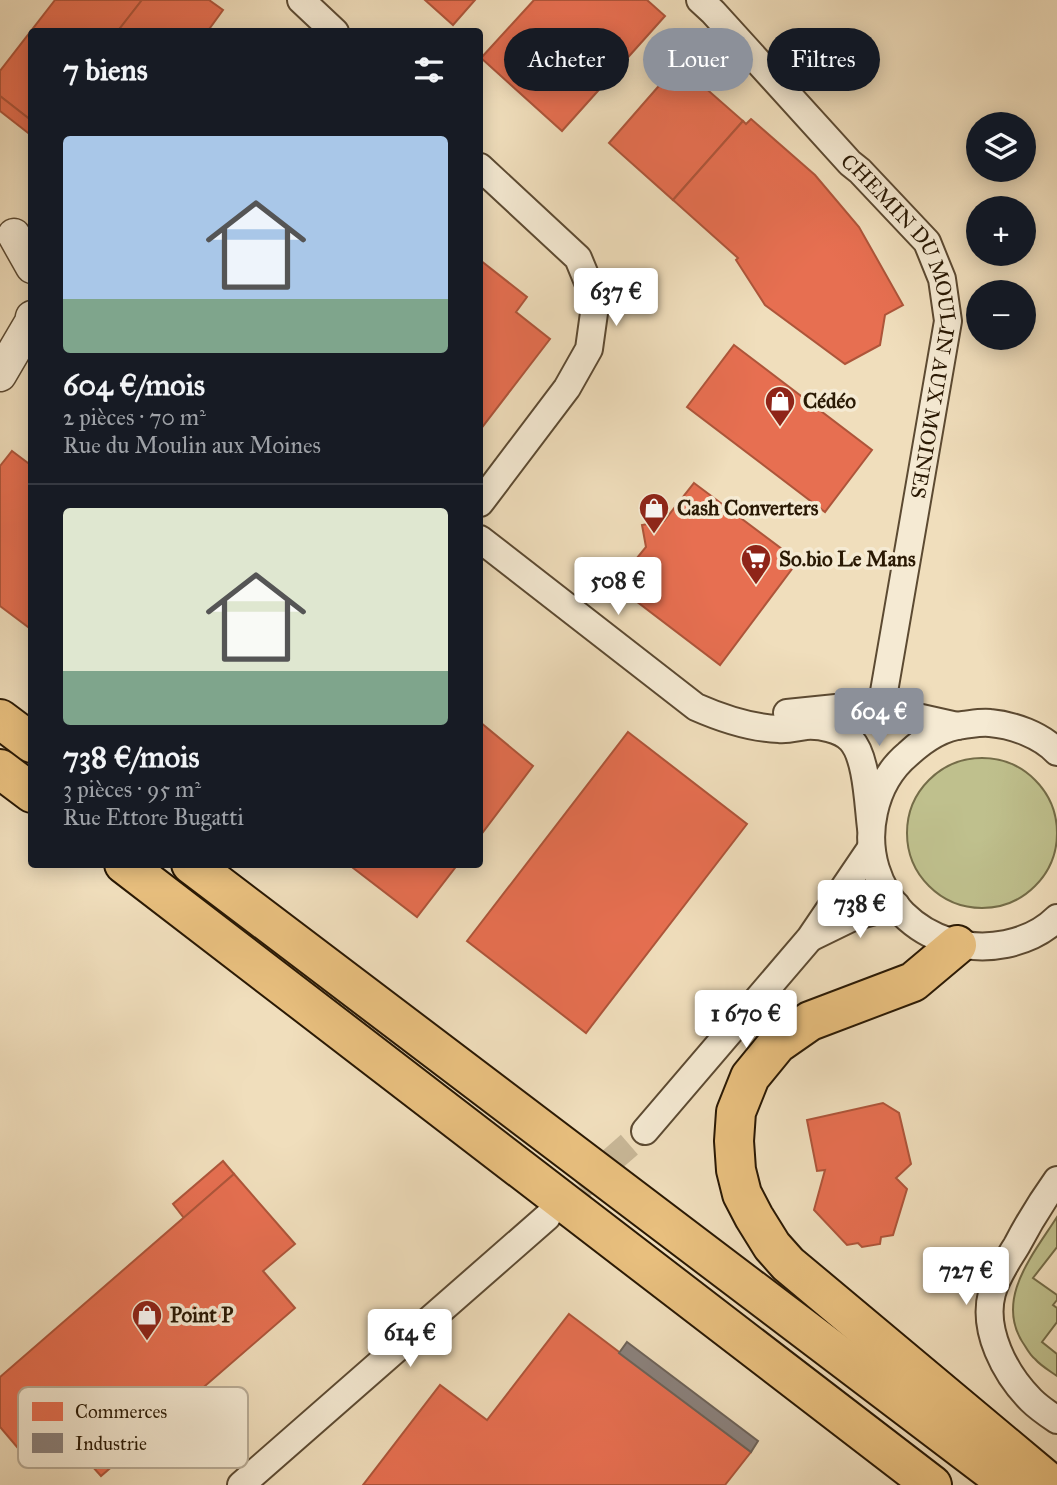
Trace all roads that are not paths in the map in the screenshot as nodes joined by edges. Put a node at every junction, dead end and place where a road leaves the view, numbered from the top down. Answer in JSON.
{"nodes":[{"id":1,"x":302,"y":0,"type":"edge"},
{"id":2,"x":700,"y":0,"type":"edge"},
{"id":3,"x":331,"y":28,"type":"edge"},
{"id":4,"x":483,"y":170,"type":"edge"},
{"id":5,"x":15,"y":235,"type":"edge"},
{"id":6,"x":28,"y":259,"type":"edge"},
{"id":7,"x":28,"y":327,"type":"edge"},
{"id":8,"x":28,"y":345,"type":"edge"},
{"id":9,"x":0,"y":375,"type":"edge"},
{"id":10,"x":483,"y":499,"type":"edge"},
{"id":11,"x":483,"y":541,"type":"edge"},
{"id":12,"x":0,"y":691,"type":"edge"},
{"id":13,"x":881,"y":709,"type":"junction"},
{"id":14,"x":28,"y":711,"type":"edge"},
{"id":15,"x":0,"y":719,"type":"edge"},
{"id":16,"x":745,"y":723,"type":"junction"},
{"id":17,"x":957,"y":726,"type":"junction"},
{"id":18,"x":28,"y":740,"type":"edge"},
{"id":19,"x":1051,"y":742,"type":"edge"},
{"id":20,"x":0,"y":769,"type":"edge"},
{"id":21,"x":28,"y":790,"type":"edge"},
{"id":22,"x":871,"y":838,"type":"junction"},
{"id":23,"x":129,"y":868,"type":"edge"},
{"id":24,"x":196,"y":868,"type":"edge"},
{"id":25,"x":224,"y":868,"type":"edge"},
{"id":26,"x":896,"y":905,"type":"junction"},
{"id":27,"x":1055,"y":924,"type":"edge"},
{"id":28,"x":810,"y":938,"type":"junction"},
{"id":29,"x":957,"y":944,"type":"junction"},
{"id":30,"x":327,"y":969,"type":"junction"},
{"id":31,"x":645,"y":1131,"type":"tunnel mouth"},
{"id":32,"x":1057,"y":1180,"type":"edge"},
{"id":33,"x":547,"y":1217,"type":"tunnel mouth"},
{"id":34,"x":1057,"y":1420,"type":"edge"},
{"id":35,"x":241,"y":1485,"type":"edge"},
{"id":36,"x":932,"y":1485,"type":"edge"},
{"id":37,"x":1010,"y":1485,"type":"edge"},
{"id":38,"x":1052,"y":1485,"type":"edge"}],
"edges":[{"from":1,"to":3,"type":"street"},
{"from":2,"to":13,"type":"street","name":"CHEMIN DU MOULIN AUX MOINES"},
{"from":4,"to":10,"type":"street"},
{"from":5,"to":6,"type":"street"},
{"from":7,"to":9,"type":"street"},
{"from":8,"to":9,"type":"street"},
{"from":11,"to":16,"type":"street"},
{"from":12,"to":14,"type":"highway"},
{"from":13,"to":16,"type":"street"},
{"from":13,"to":17,"type":"street"},
{"from":15,"to":18,"type":"highway"},
{"from":16,"to":22,"type":"street"},
{"from":17,"to":19,"type":"street"},
{"from":17,"to":22,"type":"street"},
{"from":20,"to":21,"type":"highway"},
{"from":22,"to":26,"type":"street"},
{"from":22,"to":28,"type":"street"},
{"from":23,"to":36,"type":"highway"},
{"from":24,"to":30,"type":"highway"},
{"from":25,"to":30,"type":"highway"},
{"from":26,"to":28,"type":"street"},
{"from":26,"to":29,"type":"street"},
{"from":27,"to":29,"type":"street"},
{"from":28,"to":31,"type":"street"},
{"from":29,"to":38,"type":"highway"},
{"from":30,"to":37,"type":"highway"},
{"from":32,"to":34,"type":"street"},
{"from":33,"to":35,"type":"street"}]}
